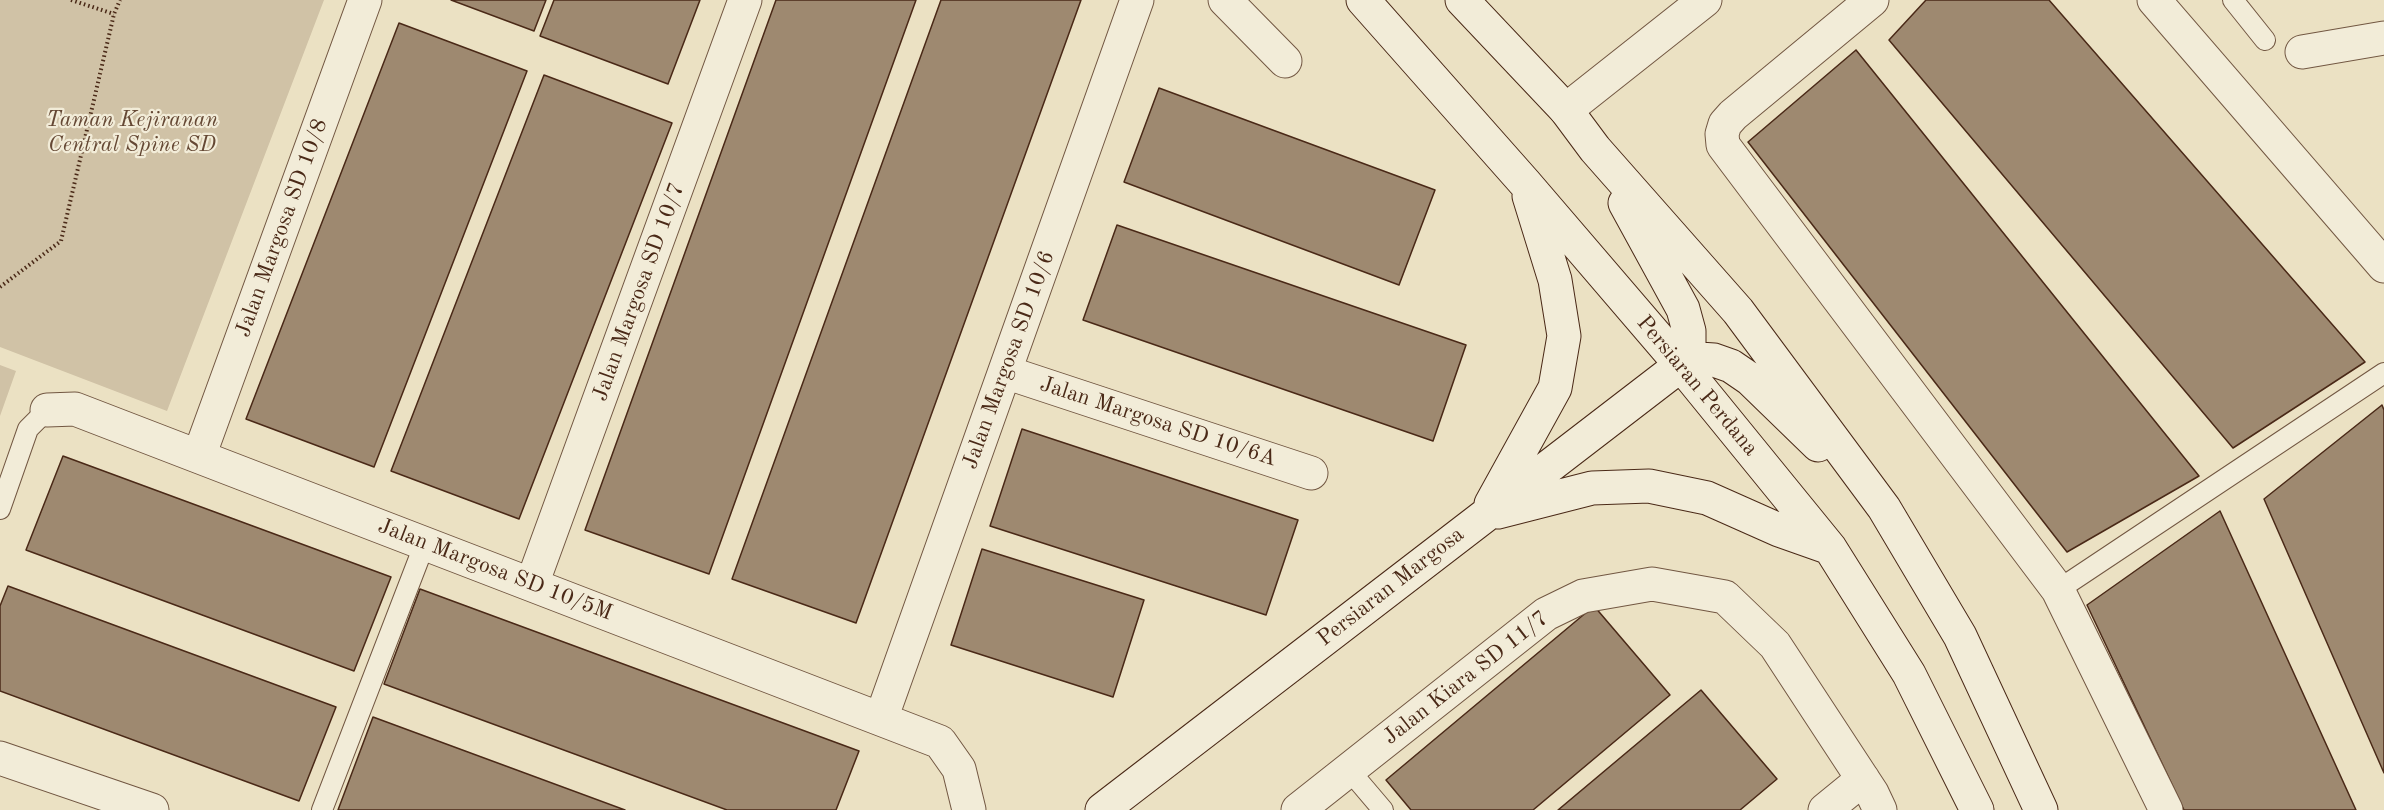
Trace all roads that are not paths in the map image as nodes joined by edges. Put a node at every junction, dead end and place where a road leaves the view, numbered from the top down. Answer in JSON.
{"nodes":[{"id":1,"x":365,"y":0,"type":"edge"},
{"id":2,"x":745,"y":0,"type":"edge"},
{"id":3,"x":1137,"y":0,"type":"edge"},
{"id":4,"x":1225,"y":0,"type":"edge"},
{"id":5,"x":1363,"y":0,"type":"edge"},
{"id":6,"x":1462,"y":0,"type":"edge"},
{"id":7,"x":1705,"y":0,"type":"edge"},
{"id":8,"x":1872,"y":0,"type":"edge"},
{"id":9,"x":2154,"y":0,"type":"edge"},
{"id":10,"x":2233,"y":0,"type":"edge"},
{"id":11,"x":2384,"y":38,"type":"edge"},
{"id":12,"x":2265,"y":40,"type":"dead end"},
{"id":13,"x":2302,"y":52,"type":"dead end"},
{"id":14,"x":1285,"y":61,"type":"dead end"},
{"id":15,"x":1566,"y":110,"type":"junction"},
{"id":16,"x":1595,"y":149,"type":"junction"},
{"id":17,"x":1525,"y":183,"type":"junction"},
{"id":18,"x":2384,"y":266,"type":"edge"},
{"id":19,"x":1681,"y":365,"type":"junction"},
{"id":20,"x":1005,"y":372,"type":"junction"},
{"id":21,"x":2384,"y":373,"type":"edge"},
{"id":22,"x":47,"y":410,"type":"joint"},
{"id":23,"x":199,"y":456,"type":"junction"},
{"id":24,"x":1311,"y":473,"type":"dead end"},
{"id":25,"x":1884,"y":508,"type":"junction"},
{"id":26,"x":0,"y":509,"type":"edge"},
{"id":27,"x":1485,"y":516,"type":"junction"},
{"id":28,"x":425,"y":543,"type":"junction"},
{"id":29,"x":1830,"y":548,"type":"junction"},
{"id":30,"x":532,"y":584,"type":"junction"},
{"id":31,"x":2058,"y":590,"type":"junction"},
{"id":32,"x":881,"y":719,"type":"junction"},
{"id":33,"x":0,"y":758,"type":"edge"},
{"id":34,"x":1349,"y":770,"type":"junction"},
{"id":35,"x":1863,"y":779,"type":"junction"},
{"id":36,"x":152,"y":810,"type":"edge"},
{"id":37,"x":322,"y":810,"type":"edge"},
{"id":38,"x":969,"y":810,"type":"edge"},
{"id":39,"x":1102,"y":810,"type":"edge"},
{"id":40,"x":1298,"y":810,"type":"edge"},
{"id":41,"x":1383,"y":810,"type":"edge"},
{"id":42,"x":1825,"y":810,"type":"edge"},
{"id":43,"x":1880,"y":810,"type":"edge"},
{"id":44,"x":1977,"y":810,"type":"edge"},
{"id":45,"x":2041,"y":810,"type":"edge"},
{"id":46,"x":2166,"y":810,"type":"edge"}],
"edges":[{"from":1,"to":23,"type":"street","name":"Jalan Margosa SD 10/8"},
{"from":2,"to":30,"type":"street","name":"Jalan Margosa SD 10/7"},
{"from":3,"to":20,"type":"street","name":"Jalan Margosa SD 10/6"},
{"from":4,"to":14,"type":"street"},
{"from":5,"to":17,"type":"street","name":"Persiaran Perdana"},
{"from":6,"to":15,"type":"street"},
{"from":7,"to":15,"type":"street"},
{"from":8,"to":31,"type":"street"},
{"from":9,"to":18,"type":"street"},
{"from":10,"to":12,"type":"lane"},
{"from":11,"to":13,"type":"street"},
{"from":15,"to":16,"type":"street"},
{"from":16,"to":19,"type":"street"},
{"from":16,"to":25,"type":"street"},
{"from":17,"to":19,"type":"street","name":"Persiaran Perdana"},
{"from":17,"to":27,"type":"street"},
{"from":19,"to":25,"type":"street"},
{"from":19,"to":27,"type":"street","name":"Persiaran Margosa"},
{"from":19,"to":29,"type":"street","name":"Persiaran Perdana"},
{"from":20,"to":24,"type":"street","name":"Jalan Margosa SD 10/6A"},
{"from":20,"to":32,"type":"street","name":"Jalan Margosa SD 10/6"},
{"from":21,"to":31,"type":"lane"},
{"from":22,"to":23,"type":"street","name":"Jalan Margosa SD 10/5M"},
{"from":22,"to":26,"type":"lane"},
{"from":23,"to":28,"type":"street","name":"Jalan Margosa SD 10/5M"},
{"from":25,"to":45,"type":"street"},
{"from":27,"to":29,"type":"street"},
{"from":27,"to":39,"type":"street","name":"Persiaran Margosa"},
{"from":28,"to":30,"type":"street","name":"Jalan Margosa SD 10/5M"},
{"from":28,"to":37,"type":"lane"},
{"from":29,"to":44,"type":"street","name":"Persiaran Perdana"},
{"from":30,"to":32,"type":"street","name":"Jalan Margosa SD 10/5M"},
{"from":31,"to":46,"type":"street"},
{"from":32,"to":38,"type":"street","name":"Jalan Margosa SD 10/5M"},
{"from":33,"to":36,"type":"street"},
{"from":34,"to":35,"type":"street","name":"Jalan Kiara SD 11/7"},
{"from":34,"to":40,"type":"street","name":"Jalan Kiara SD 11/7"},
{"from":34,"to":41,"type":"lane"},
{"from":35,"to":42,"type":"street"},
{"from":35,"to":43,"type":"street","name":"Jalan Kiara SD 11/7"}]}
